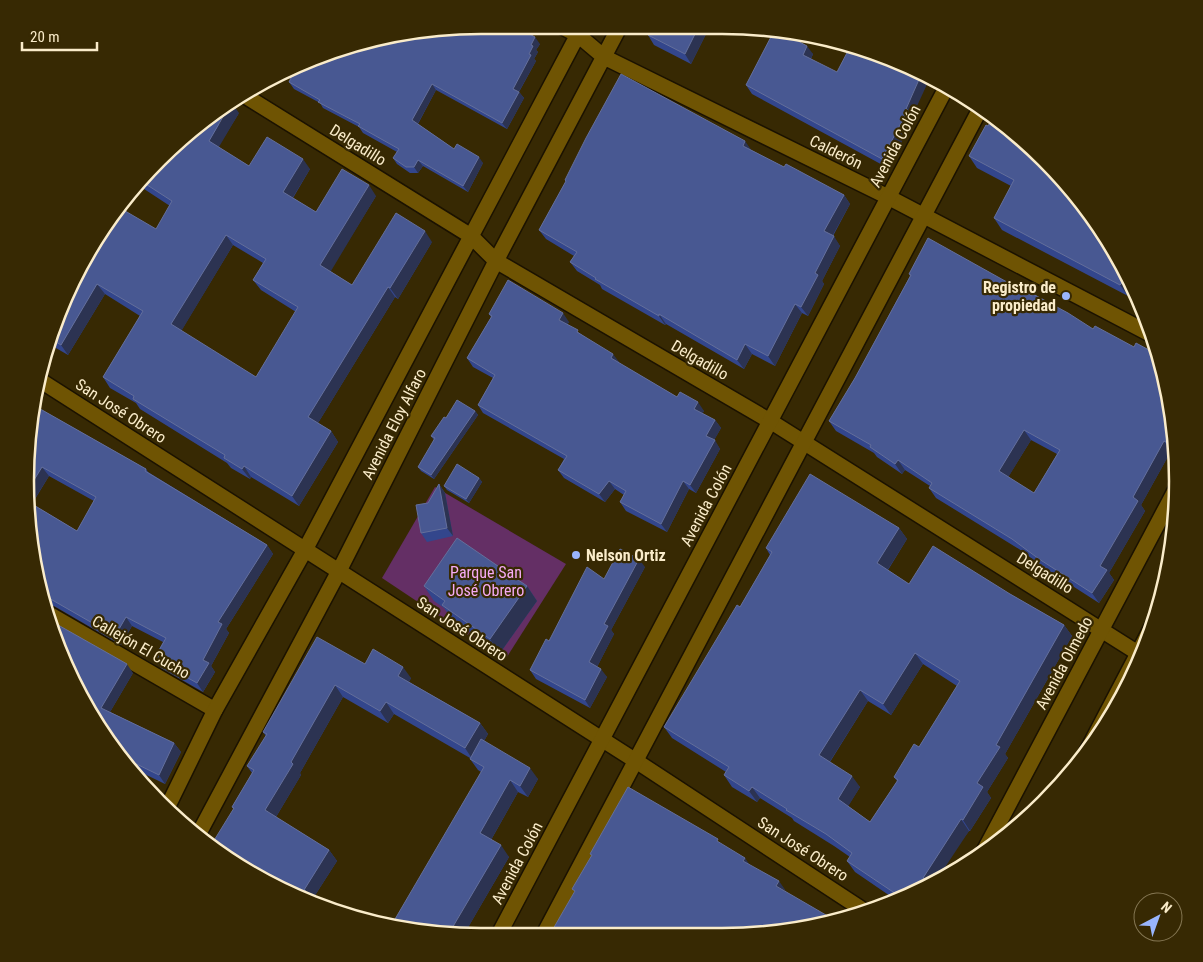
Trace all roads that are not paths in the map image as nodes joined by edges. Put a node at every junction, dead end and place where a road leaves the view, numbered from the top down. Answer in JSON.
{"nodes":[{"id":1,"x":578,"y":34,"type":"edge"},
{"id":2,"x":584,"y":34,"type":"edge"},
{"id":3,"x":616,"y":34,"type":"edge"},
{"id":4,"x":604,"y":56,"type":"junction"},
{"id":5,"x":944,"y":93,"type":"edge"},
{"id":6,"x":250,"y":99,"type":"edge"},
{"id":7,"x":977,"y":114,"type":"edge"},
{"id":8,"x":888,"y":197,"type":"junction"},
{"id":9,"x":924,"y":216,"type":"junction"},
{"id":10,"x":471,"y":236,"type":"junction"},
{"id":11,"x":496,"y":261,"type":"junction"},
{"id":12,"x":1143,"y":330,"type":"edge"},
{"id":13,"x":45,"y":383,"type":"edge"},
{"id":14,"x":770,"y":421,"type":"junction"},
{"id":15,"x":804,"y":442,"type":"junction"},
{"id":16,"x":1168,"y":503,"type":"edge"},
{"id":17,"x":305,"y":550,"type":"junction"},
{"id":18,"x":339,"y":571,"type":"junction"},
{"id":19,"x":55,"y":617,"type":"edge"},
{"id":20,"x":1102,"y":630,"type":"junction"},
{"id":21,"x":1135,"y":651,"type":"edge"},
{"id":22,"x":216,"y":710,"type":"junction"},
{"id":23,"x":602,"y":740,"type":"junction"},
{"id":24,"x":636,"y":761,"type":"junction"},
{"id":25,"x":170,"y":802,"type":"edge"},
{"id":26,"x":201,"y":829,"type":"edge"},
{"id":27,"x":991,"y":838,"type":"edge"},
{"id":28,"x":859,"y":907,"type":"edge"},
{"id":29,"x":502,"y":928,"type":"edge"},
{"id":30,"x":547,"y":928,"type":"edge"}],
"edges":[{"from":1,"to":10,"type":"street","name":"Avenida Eloy Alfaro"},
{"from":2,"to":4,"type":"street","name":"Calderón"},
{"from":3,"to":4,"type":"street","name":"Avenida Eloy Alfaro"},
{"from":4,"to":8,"type":"street","name":"Calderón"},
{"from":4,"to":11,"type":"street","name":"Avenida Eloy Alfaro"},
{"from":5,"to":8,"type":"street","name":"Avenida Colón"},
{"from":6,"to":10,"type":"street","name":"Delgadillo"},
{"from":7,"to":9,"type":"street"},
{"from":8,"to":9,"type":"street","name":"Calderón"},
{"from":8,"to":14,"type":"street","name":"Avenida Colón"},
{"from":9,"to":12,"type":"street","name":"Calderón"},
{"from":9,"to":15,"type":"street"},
{"from":10,"to":11,"type":"street","name":"Delgadillo"},
{"from":10,"to":17,"type":"street","name":"Avenida Eloy Alfaro"},
{"from":11,"to":14,"type":"street","name":"Delgadillo"},
{"from":11,"to":18,"type":"street","name":"Avenida Eloy Alfaro"},
{"from":13,"to":17,"type":"street","name":"San José Obrero"},
{"from":14,"to":15,"type":"street","name":"Delgadillo"},
{"from":14,"to":23,"type":"street","name":"Avenida Colón"},
{"from":15,"to":20,"type":"street","name":"Delgadillo"},
{"from":15,"to":24,"type":"street"},
{"from":16,"to":20,"type":"street","name":"Avenida Olmedo"},
{"from":17,"to":18,"type":"street","name":"San José Obrero"},
{"from":17,"to":22,"type":"street","name":"Avenida Eloy Alfaro"},
{"from":18,"to":23,"type":"street","name":"San José Obrero"},
{"from":18,"to":26,"type":"street","name":"Avenida Eloy Alfaro"},
{"from":19,"to":22,"type":"street","name":"Callejón El Cucho"},
{"from":20,"to":21,"type":"street","name":"Delgadillo"},
{"from":20,"to":27,"type":"street","name":"Avenida Olmedo"},
{"from":22,"to":25,"type":"street","name":"Avenida Eloy Alfaro"},
{"from":23,"to":24,"type":"street","name":"San José Obrero"},
{"from":23,"to":29,"type":"street","name":"Avenida Colón"},
{"from":24,"to":28,"type":"street","name":"San José Obrero"},
{"from":24,"to":30,"type":"street"}]}
